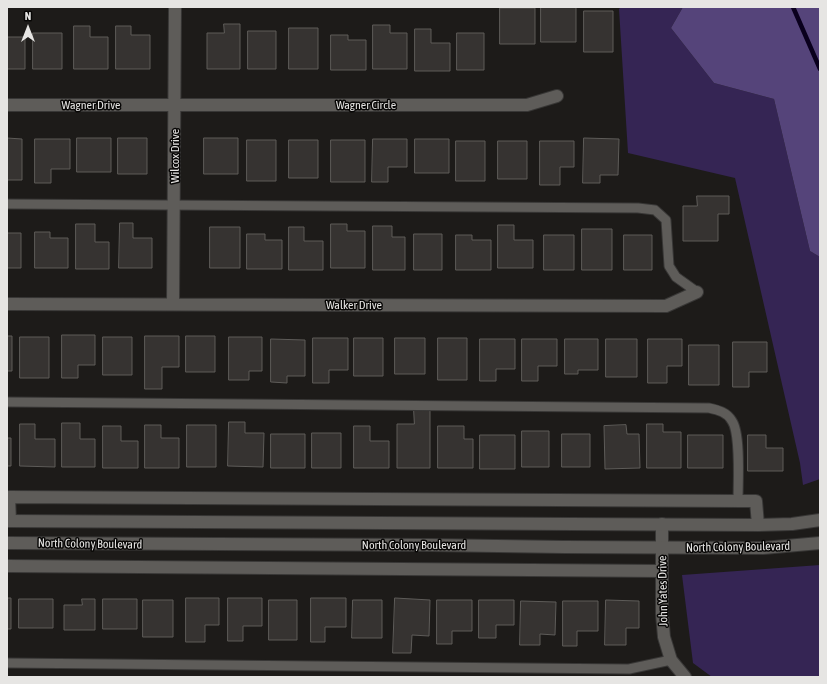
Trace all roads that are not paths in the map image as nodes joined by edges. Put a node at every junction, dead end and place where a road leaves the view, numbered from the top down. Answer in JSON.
{"nodes":[{"id":1,"x":175,"y":7,"type":"edge"},
{"id":2,"x":557,"y":96,"type":"dead end"},
{"id":3,"x":7,"y":105,"type":"edge"},
{"id":4,"x":175,"y":106,"type":"junction"},
{"id":5,"x":7,"y":204,"type":"edge"},
{"id":6,"x":174,"y":204,"type":"junction"},
{"id":7,"x":697,"y":292,"type":"joint"},
{"id":8,"x":7,"y":304,"type":"edge"},
{"id":9,"x":173,"y":304,"type":"junction"},
{"id":10,"x":7,"y":402,"type":"edge"},
{"id":11,"x":738,"y":501,"type":"junction"},
{"id":12,"x":820,"y":520,"type":"edge"},
{"id":13,"x":8,"y":521,"type":"edge"},
{"id":14,"x":662,"y":524,"type":"junction"},
{"id":15,"x":758,"y":525,"type":"junction"},
{"id":16,"x":7,"y":543,"type":"edge"},
{"id":17,"x":820,"y":543,"type":"edge"},
{"id":18,"x":663,"y":548,"type":"junction"},
{"id":19,"x":7,"y":566,"type":"edge"},
{"id":20,"x":662,"y":570,"type":"junction"},
{"id":21,"x":671,"y":660,"type":"junction"},
{"id":22,"x":7,"y":663,"type":"edge"},
{"id":23,"x":685,"y":677,"type":"edge"}],
"edges":[{"from":1,"to":4,"type":"street","name":"Wilcox Drive"},
{"from":2,"to":4,"type":"street","name":"Wagner Circle"},
{"from":3,"to":4,"type":"street","name":"Wagner Drive"},
{"from":4,"to":6,"type":"street","name":"Wilcox Drive"},
{"from":5,"to":6,"type":"lane"},
{"from":6,"to":7,"type":"lane"},
{"from":6,"to":9,"type":"street","name":"Wilcox Drive"},
{"from":7,"to":9,"type":"street","name":"Walker Drive"},
{"from":8,"to":9,"type":"street","name":"Walker Drive"},
{"from":10,"to":11,"type":"lane"},
{"from":11,"to":13,"type":"street"},
{"from":11,"to":15,"type":"street"},
{"from":12,"to":15,"type":"street","name":"North Colony Boulevard"},
{"from":13,"to":14,"type":"street","name":"North Colony Boulevard"},
{"from":14,"to":15,"type":"street","name":"North Colony Boulevard"},
{"from":14,"to":18,"type":"street","name":"John Yates Drive"},
{"from":16,"to":18,"type":"street","name":"North Colony Boulevard"},
{"from":17,"to":18,"type":"street","name":"North Colony Boulevard"},
{"from":18,"to":20,"type":"street","name":"John Yates Drive"},
{"from":19,"to":20,"type":"street"},
{"from":20,"to":21,"type":"street","name":"John Yates Drive"},
{"from":21,"to":22,"type":"lane"},
{"from":21,"to":23,"type":"street","name":"John Yates Drive"}]}
